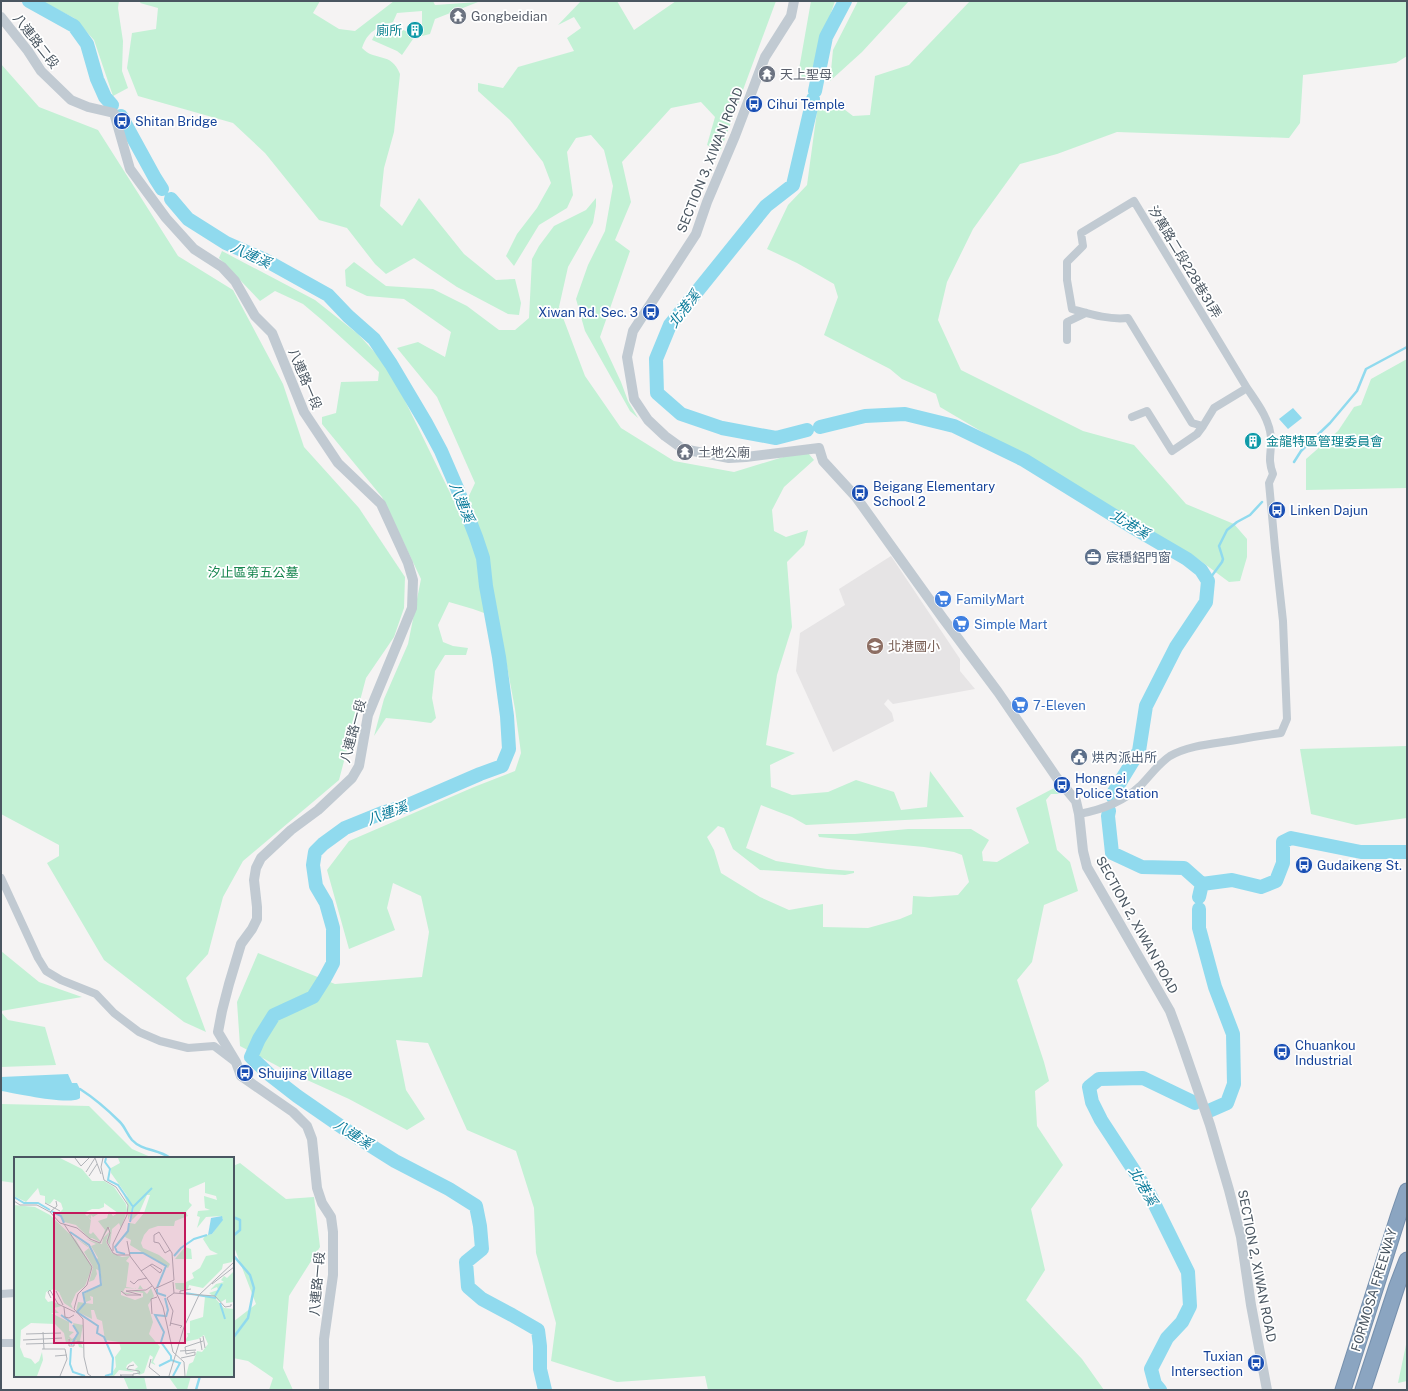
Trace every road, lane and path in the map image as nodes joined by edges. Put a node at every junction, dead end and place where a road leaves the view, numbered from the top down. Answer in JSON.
{"nodes":[{"id":1,"x":794,"y":1,"type":"edge"},
{"id":2,"x":1,"y":17,"type":"edge"},
{"id":3,"x":114,"y":113,"type":"joint"},
{"id":4,"x":1086,"y":313,"type":"junction"},
{"id":5,"x":1067,"y":340,"type":"dead end"},
{"id":6,"x":1247,"y":388,"type":"junction"},
{"id":7,"x":1132,"y":418,"type":"dead end"},
{"id":8,"x":1203,"y":426,"type":"junction"},
{"id":9,"x":819,"y":448,"type":"joint"},
{"id":10,"x":1079,"y":814,"type":"junction"},
{"id":11,"x":1,"y":878,"type":"edge"},
{"id":12,"x":236,"y":1062,"type":"junction"},
{"id":13,"x":1407,"y":1191,"type":"edge"},
{"id":14,"x":1407,"y":1260,"type":"edge"},
{"id":15,"x":14,"y":1293,"type":"edge"},
{"id":16,"x":1,"y":1294,"type":"edge"},
{"id":17,"x":1,"y":1343,"type":"edge"},
{"id":18,"x":14,"y":1343,"type":"edge"},
{"id":19,"x":324,"y":1390,"type":"edge"},
{"id":20,"x":1267,"y":1390,"type":"edge"},
{"id":21,"x":1343,"y":1390,"type":"edge"},
{"id":22,"x":1364,"y":1390,"type":"edge"}],
"edges":[{"from":1,"to":9,"type":"street","name":"SECTION 3, XIWAN ROAD"},
{"from":2,"to":3,"type":"street","name":"八連路二段"},
{"from":3,"to":12,"type":"street","name":"八連路一段"},
{"from":4,"to":5,"type":"street"},
{"from":4,"to":6,"type":"street","name":"汐萬路二段228巷31弄"},
{"from":4,"to":8,"type":"street","name":"汐萬路二段228巷31弄"},
{"from":6,"to":8,"type":"street"},
{"from":6,"to":10,"type":"street","name":"汐萬路二段228巷31弄"},
{"from":7,"to":8,"type":"street"},
{"from":9,"to":10,"type":"street","name":"SECTION 2, XIWAN ROAD"},
{"from":10,"to":20,"type":"street","name":"SECTION 2, XIWAN ROAD"},
{"from":11,"to":12,"type":"street"},
{"from":12,"to":19,"type":"street","name":"八連路一段"},
{"from":13,"to":21,"type":"highway","name":"FORMOSA FREEWAY"},
{"from":14,"to":22,"type":"highway","name":"FORMOSA FREEWAY"},
{"from":15,"to":16,"type":"street"},
{"from":17,"to":18,"type":"street"}]}
